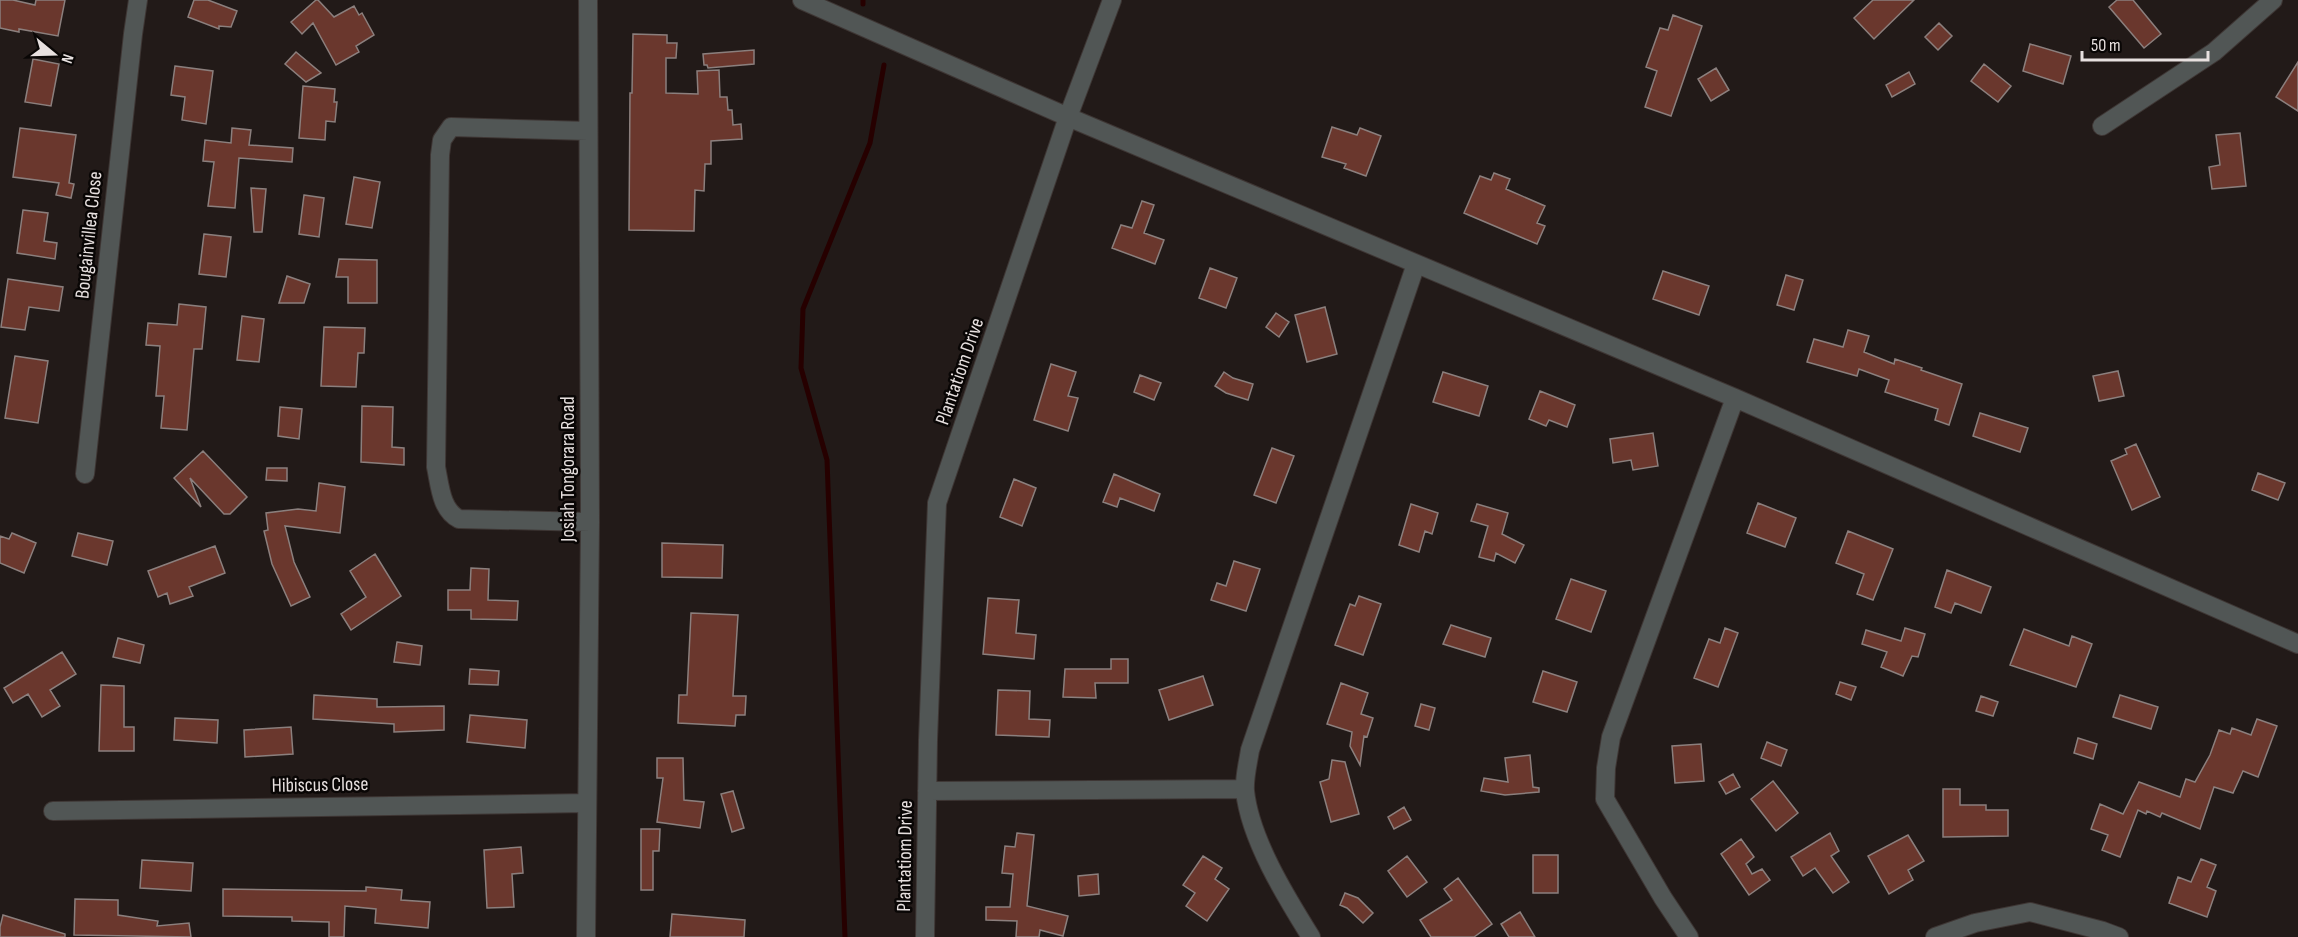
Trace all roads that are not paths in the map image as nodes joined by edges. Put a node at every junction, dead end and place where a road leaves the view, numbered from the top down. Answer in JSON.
{"nodes":[{"id":1,"x":138,"y":0,"type":"edge"},
{"id":2,"x":588,"y":0,"type":"edge"},
{"id":3,"x":802,"y":0,"type":"edge"},
{"id":4,"x":1112,"y":0,"type":"edge"},
{"id":5,"x":2273,"y":0,"type":"edge"},
{"id":6,"x":1068,"y":117,"type":"junction"},
{"id":7,"x":2102,"y":126,"type":"dead end"},
{"id":8,"x":588,"y":131,"type":"junction"},
{"id":9,"x":1416,"y":264,"type":"junction"},
{"id":10,"x":1735,"y":398,"type":"junction"},
{"id":11,"x":85,"y":474,"type":"dead end"},
{"id":12,"x":590,"y":522,"type":"junction"},
{"id":13,"x":2298,"y":644,"type":"edge"},
{"id":14,"x":1245,"y":789,"type":"junction"},
{"id":15,"x":927,"y":791,"type":"junction"},
{"id":16,"x":587,"y":803,"type":"junction"},
{"id":17,"x":53,"y":811,"type":"dead end"},
{"id":18,"x":586,"y":937,"type":"edge"},
{"id":19,"x":925,"y":937,"type":"edge"},
{"id":20,"x":1311,"y":937,"type":"edge"},
{"id":21,"x":1689,"y":937,"type":"edge"},
{"id":22,"x":1935,"y":937,"type":"edge"},
{"id":23,"x":2118,"y":937,"type":"edge"}],
"edges":[{"from":1,"to":11,"type":"street","name":"Bougainvillea Close"},
{"from":2,"to":8,"type":"street","name":"Josiah Tongorara Road"},
{"from":3,"to":6,"type":"street"},
{"from":4,"to":6,"type":"street","name":"Plantatiom Drive"},
{"from":5,"to":7,"type":"street"},
{"from":6,"to":9,"type":"street"},
{"from":6,"to":15,"type":"street","name":"Plantatiom Drive"},
{"from":8,"to":12,"type":"street","name":"Josiah Tongorara Road"},
{"from":8,"to":12,"type":"street"},
{"from":9,"to":10,"type":"street"},
{"from":9,"to":14,"type":"street"},
{"from":10,"to":13,"type":"street"},
{"from":10,"to":21,"type":"street"},
{"from":12,"to":16,"type":"street","name":"Josiah Tongorara Road"},
{"from":14,"to":15,"type":"street"},
{"from":14,"to":20,"type":"street"},
{"from":15,"to":19,"type":"street","name":"Plantatiom Drive"},
{"from":16,"to":17,"type":"street","name":"Hibiscus Close"},
{"from":16,"to":18,"type":"street","name":"Josiah Tongorara Road"},
{"from":22,"to":23,"type":"street"}]}
